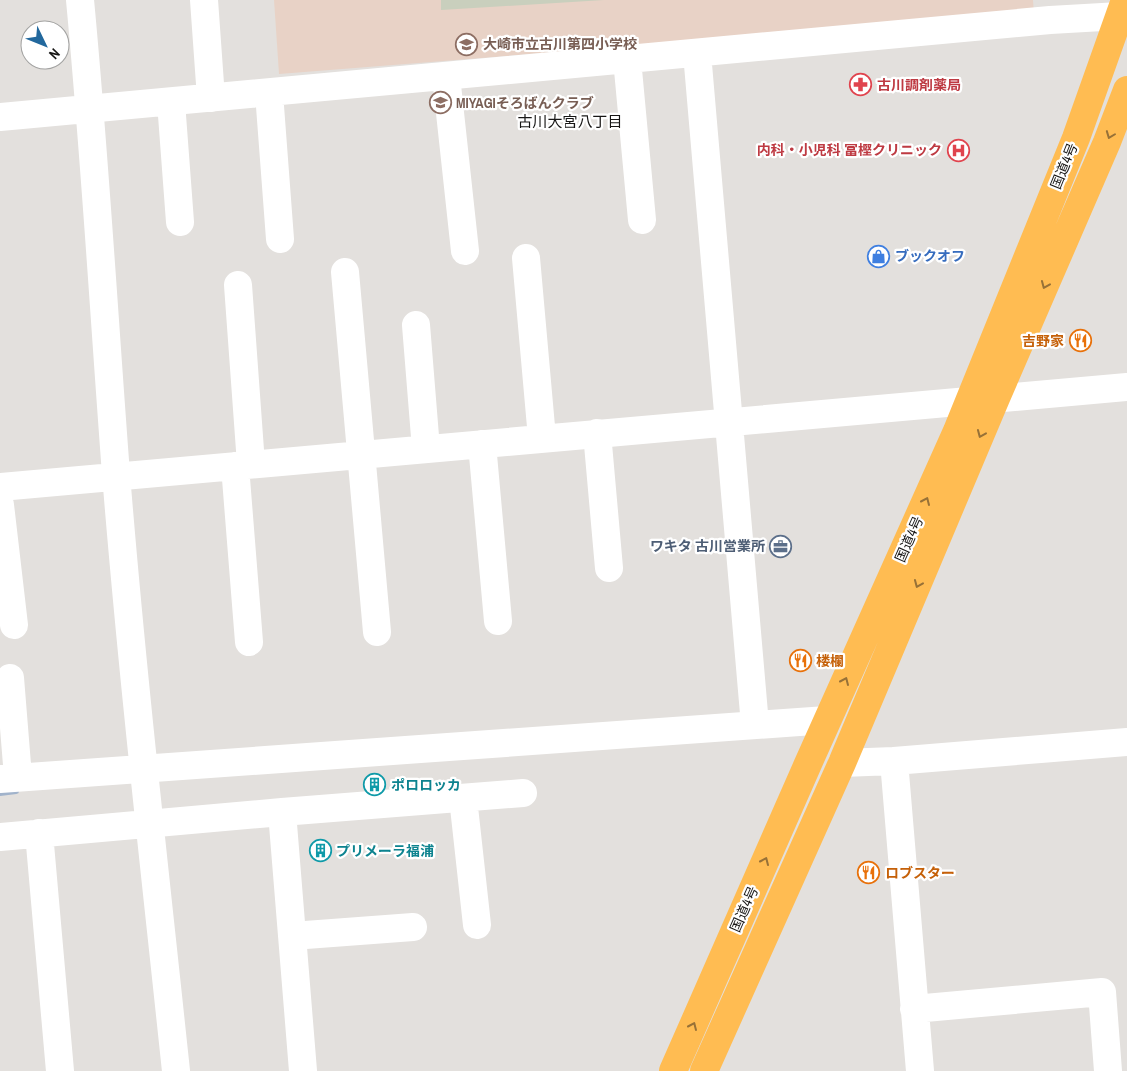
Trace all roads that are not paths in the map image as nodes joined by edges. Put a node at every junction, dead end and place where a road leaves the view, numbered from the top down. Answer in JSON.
{"nodes":[{"id":1,"x":80,"y":0,"type":"edge"},
{"id":2,"x":204,"y":0,"type":"edge"},
{"id":3,"x":1122,"y":8,"type":"edge"},
{"id":4,"x":1049,"y":10,"type":"edge"},
{"id":5,"x":697,"y":53,"type":"junction"},
{"id":6,"x":627,"y":60,"type":"junction"},
{"id":7,"x":446,"y":76,"type":"junction"},
{"id":8,"x":1127,"y":90,"type":"edge"},
{"id":9,"x":270,"y":93,"type":"junction"},
{"id":10,"x":210,"y":98,"type":"junction"},
{"id":11,"x":171,"y":102,"type":"junction"},
{"id":12,"x":90,"y":109,"type":"junction"},
{"id":13,"x":0,"y":117,"type":"edge"},
{"id":14,"x":642,"y":220,"type":"dead end"},
{"id":15,"x":180,"y":222,"type":"dead end"},
{"id":16,"x":280,"y":239,"type":"dead end"},
{"id":17,"x":465,"y":251,"type":"dead end"},
{"id":18,"x":526,"y":258,"type":"dead end"},
{"id":19,"x":345,"y":272,"type":"dead end"},
{"id":20,"x":238,"y":285,"type":"dead end"},
{"id":21,"x":416,"y":325,"type":"dead end"},
{"id":22,"x":1127,"y":387,"type":"edge"},
{"id":23,"x":996,"y":398,"type":"junction"},
{"id":24,"x":968,"y":401,"type":"junction"},
{"id":25,"x":729,"y":422,"type":"junction"},
{"id":26,"x":597,"y":433,"type":"junction"},
{"id":27,"x":542,"y":438,"type":"junction"},
{"id":28,"x":482,"y":444,"type":"junction"},
{"id":29,"x":426,"y":449,"type":"junction"},
{"id":30,"x":361,"y":454,"type":"junction"},
{"id":31,"x":243,"y":465,"type":"junction"},
{"id":32,"x":116,"y":476,"type":"junction"},
{"id":33,"x":0,"y":487,"type":"edge"},
{"id":34,"x":0,"y":504,"type":"edge"},
{"id":35,"x":609,"y":568,"type":"dead end"},
{"id":36,"x":498,"y":622,"type":"dead end"},
{"id":37,"x":14,"y":625,"type":"dead end"},
{"id":38,"x":377,"y":632,"type":"dead end"},
{"id":39,"x":249,"y":642,"type":"dead end"},
{"id":40,"x":10,"y":678,"type":"dead end"},
{"id":41,"x":827,"y":720,"type":"junction"},
{"id":42,"x":756,"y":725,"type":"junction"},
{"id":43,"x":1127,"y":742,"type":"edge"},
{"id":44,"x":894,"y":762,"type":"junction"},
{"id":45,"x":842,"y":764,"type":"junction"},
{"id":46,"x":144,"y":768,"type":"junction"},
{"id":47,"x":9,"y":778,"type":"edge"},
{"id":48,"x":522,"y":793,"type":"dead end"},
{"id":49,"x":463,"y":798,"type":"junction"},
{"id":50,"x":282,"y":812,"type":"junction"},
{"id":51,"x":150,"y":824,"type":"junction"},
{"id":52,"x":39,"y":833,"type":"junction"},
{"id":53,"x":0,"y":836,"type":"edge"},
{"id":54,"x":477,"y":925,"type":"dead end"},
{"id":55,"x":413,"y":927,"type":"dead end"},
{"id":56,"x":292,"y":936,"type":"junction"},
{"id":57,"x":914,"y":1009,"type":"junction"},
{"id":58,"x":60,"y":1071,"type":"edge"},
{"id":59,"x":176,"y":1071,"type":"edge"},
{"id":60,"x":303,"y":1071,"type":"edge"},
{"id":61,"x":673,"y":1071,"type":"edge"},
{"id":62,"x":704,"y":1071,"type":"edge"},
{"id":63,"x":920,"y":1071,"type":"edge"},
{"id":64,"x":1108,"y":1071,"type":"edge"}],
"edges":[{"from":1,"to":12,"type":"street"},
{"from":2,"to":10,"type":"street"},
{"from":3,"to":4,"type":"street"},
{"from":3,"to":24,"type":"highway","name":"国道4号"},
{"from":4,"to":5,"type":"street"},
{"from":5,"to":6,"type":"street"},
{"from":5,"to":25,"type":"street"},
{"from":6,"to":7,"type":"street"},
{"from":6,"to":14,"type":"street"},
{"from":7,"to":9,"type":"street"},
{"from":7,"to":17,"type":"street"},
{"from":8,"to":23,"type":"highway","name":"国道4号","one_way":true},
{"from":9,"to":10,"type":"street"},
{"from":9,"to":16,"type":"street"},
{"from":10,"to":11,"type":"street"},
{"from":11,"to":12,"type":"street"},
{"from":11,"to":15,"type":"street"},
{"from":12,"to":13,"type":"street"},
{"from":12,"to":32,"type":"street"},
{"from":18,"to":27,"type":"street"},
{"from":19,"to":30,"type":"street"},
{"from":20,"to":31,"type":"street"},
{"from":21,"to":29,"type":"street"},
{"from":22,"to":23,"type":"street"},
{"from":23,"to":24,"type":"street"},
{"from":23,"to":45,"type":"highway","name":"国道4号","one_way":true},
{"from":24,"to":25,"type":"street"},
{"from":41,"to":24,"type":"highway","name":"国道4号","one_way":true},
{"from":25,"to":26,"type":"street"},
{"from":25,"to":42,"type":"street"},
{"from":26,"to":27,"type":"street"},
{"from":26,"to":35,"type":"street"},
{"from":27,"to":28,"type":"street"},
{"from":28,"to":29,"type":"street"},
{"from":28,"to":36,"type":"street"},
{"from":29,"to":30,"type":"street"},
{"from":30,"to":31,"type":"street"},
{"from":30,"to":38,"type":"street"},
{"from":31,"to":32,"type":"street"},
{"from":31,"to":39,"type":"street"},
{"from":32,"to":33,"type":"street"},
{"from":32,"to":46,"type":"street"},
{"from":34,"to":37,"type":"street"},
{"from":40,"to":47,"type":"street"},
{"from":41,"to":42,"type":"street"},
{"from":61,"to":41,"type":"highway","name":"国道4号","one_way":true},
{"from":42,"to":46,"type":"street"},
{"from":43,"to":44,"type":"street"},
{"from":44,"to":45,"type":"street"},
{"from":44,"to":57,"type":"street"},
{"from":45,"to":62,"type":"highway","name":"国道4号"},
{"from":46,"to":47,"type":"street"},
{"from":46,"to":51,"type":"street"},
{"from":48,"to":49,"type":"street"},
{"from":49,"to":50,"type":"street"},
{"from":49,"to":54,"type":"street"},
{"from":50,"to":51,"type":"street"},
{"from":50,"to":56,"type":"street"},
{"from":51,"to":52,"type":"street"},
{"from":51,"to":59,"type":"street"},
{"from":52,"to":53,"type":"street"},
{"from":52,"to":58,"type":"street"},
{"from":55,"to":56,"type":"street"},
{"from":56,"to":60,"type":"street"},
{"from":57,"to":63,"type":"street"},
{"from":57,"to":64,"type":"street"}]}
